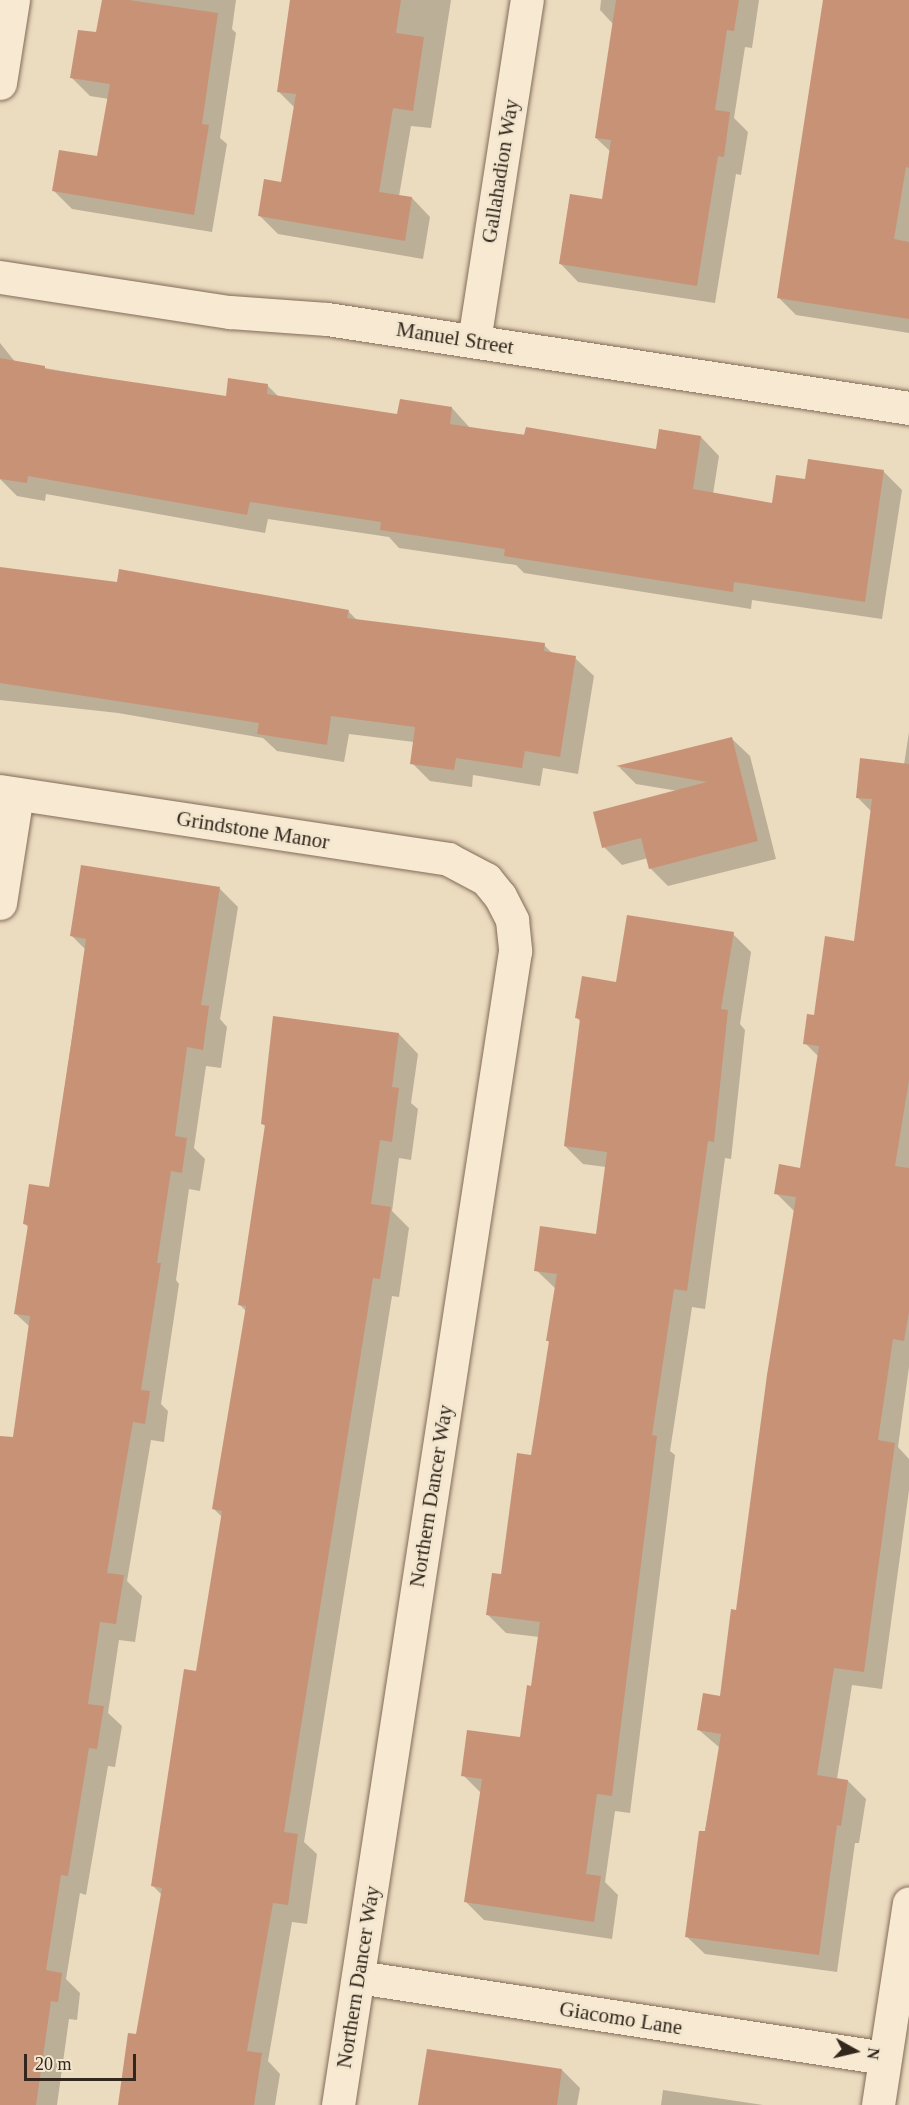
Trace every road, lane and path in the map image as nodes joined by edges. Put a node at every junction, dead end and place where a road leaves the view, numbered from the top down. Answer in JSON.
{"nodes":[{"id":1,"x":13,"y":0,"type":"edge"},
{"id":2,"x":526,"y":0,"type":"edge"},
{"id":3,"x":0,"y":83,"type":"edge"},
{"id":4,"x":0,"y":277,"type":"edge"},
{"id":5,"x":474,"y":341,"type":"junction"},
{"id":6,"x":909,"y":408,"type":"edge"},
{"id":7,"x":8,"y":792,"type":"edge"},
{"id":8,"x":497,"y":891,"type":"joint"},
{"id":9,"x":0,"y":903,"type":"edge"},
{"id":10,"x":909,"y":1903,"type":"edge"},
{"id":11,"x":358,"y":1977,"type":"junction"},
{"id":12,"x":885,"y":2058,"type":"junction"},
{"id":13,"x":338,"y":2105,"type":"edge"},
{"id":14,"x":878,"y":2105,"type":"edge"}],
"edges":[{"from":1,"to":3,"type":"street"},
{"from":2,"to":5,"type":"street","name":"Gallahadion Way"},
{"from":4,"to":5,"type":"street","name":"Manuel Street"},
{"from":5,"to":6,"type":"street","name":"Manuel Street"},
{"from":7,"to":8,"type":"street","name":"Grindstone Manor"},
{"from":7,"to":9,"type":"street"},
{"from":8,"to":11,"type":"street","name":"Northern Dancer Way"},
{"from":10,"to":12,"type":"street"},
{"from":11,"to":12,"type":"street","name":"Giacomo Lane"},
{"from":11,"to":13,"type":"street","name":"Northern Dancer Way"},
{"from":12,"to":14,"type":"street"}]}
